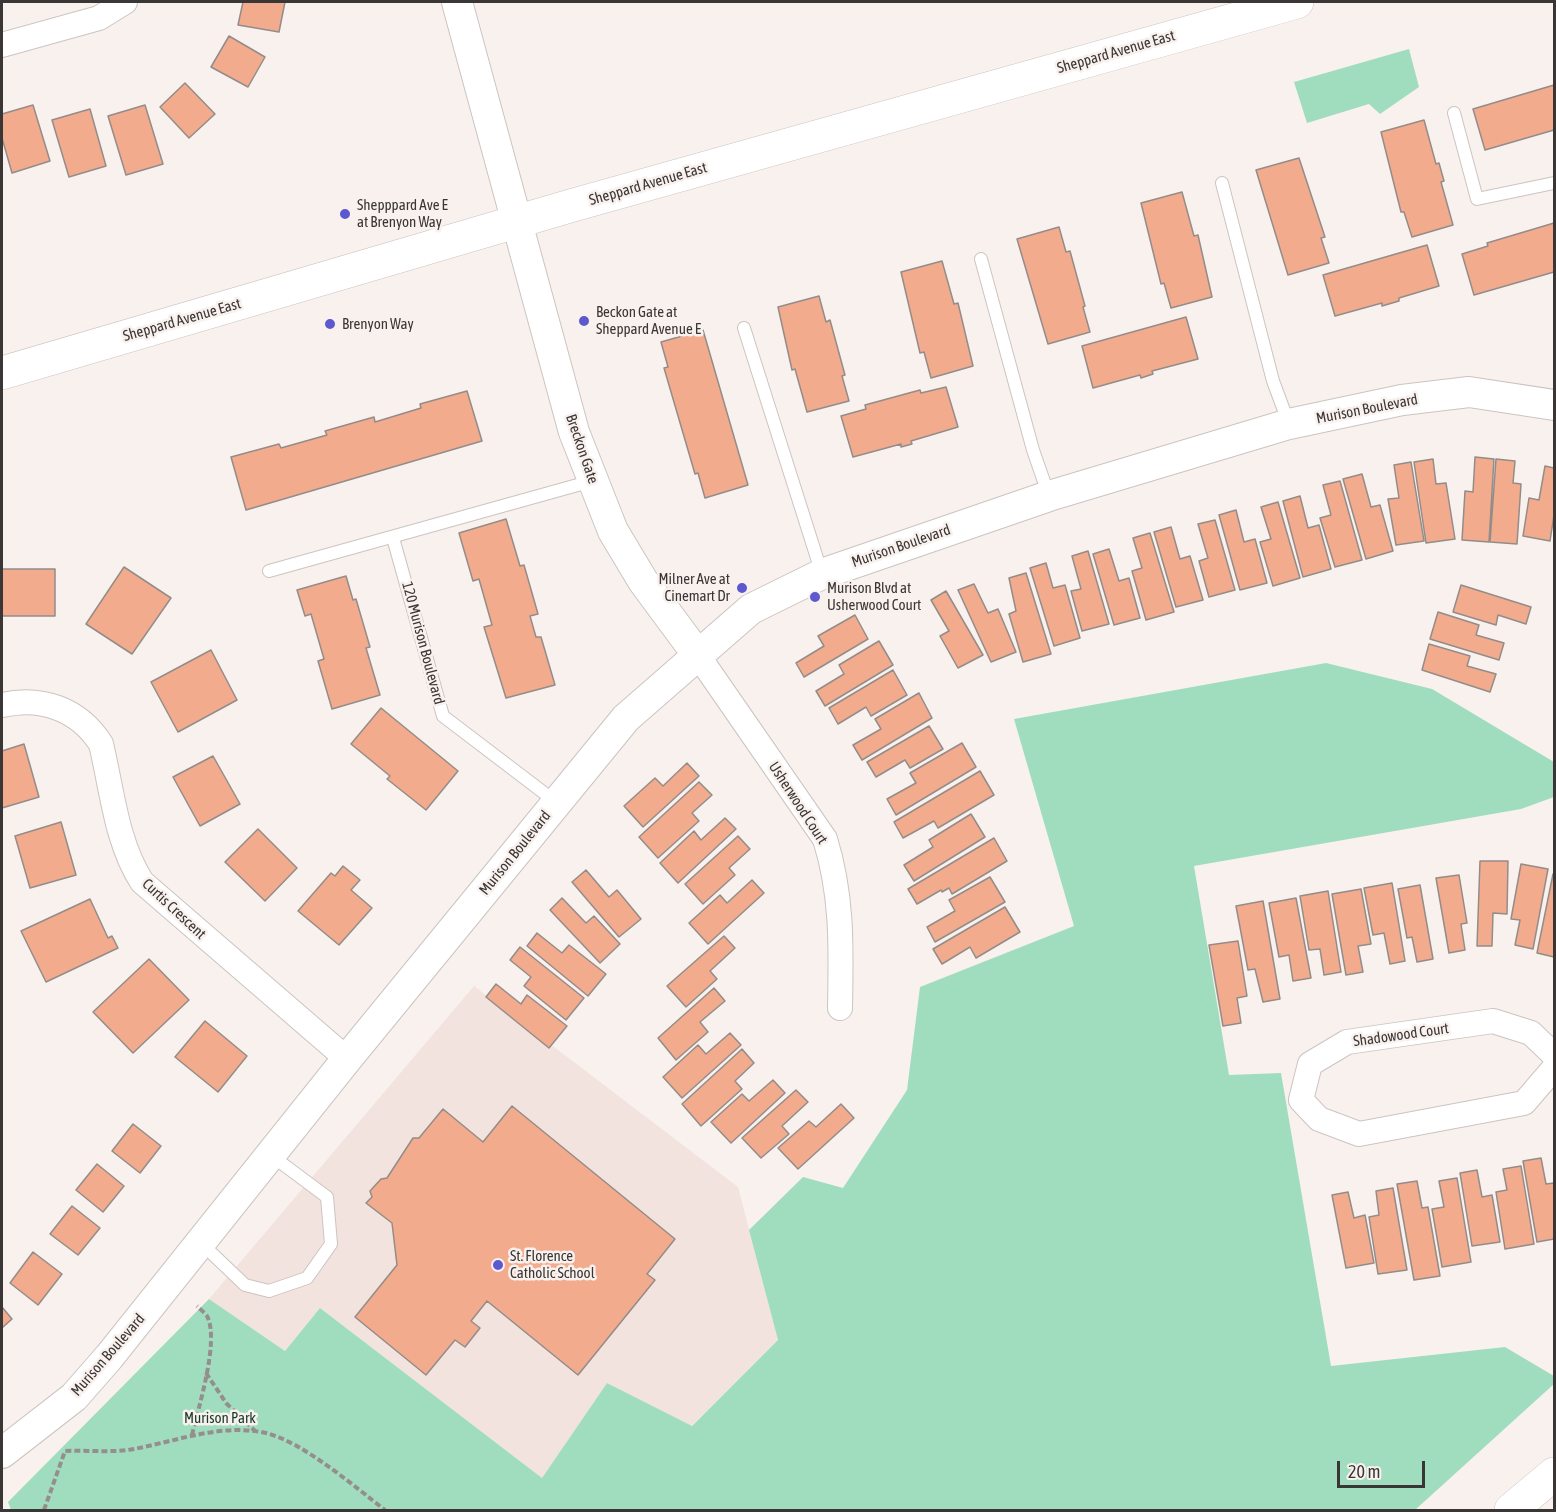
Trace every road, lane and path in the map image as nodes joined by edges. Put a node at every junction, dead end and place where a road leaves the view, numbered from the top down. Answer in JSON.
{"nodes":[{"id":1,"x":125,"y":2,"type":"edge"},
{"id":2,"x":457,"y":2,"type":"edge"},
{"id":3,"x":1297,"y":2,"type":"edge"},
{"id":4,"x":2,"y":45,"type":"edge"},
{"id":5,"x":1454,"y":112,"type":"dead end"},
{"id":6,"x":1222,"y":183,"type":"dead end"},
{"id":7,"x":1554,"y":183,"type":"edge"},
{"id":8,"x":517,"y":222,"type":"junction"},
{"id":9,"x":981,"y":259,"type":"dead end"},
{"id":10,"x":744,"y":328,"type":"dead end"},
{"id":11,"x":2,"y":373,"type":"edge"},
{"id":12,"x":1554,"y":405,"type":"edge"},
{"id":13,"x":1289,"y":424,"type":"junction"},
{"id":14,"x":592,"y":481,"type":"junction"},
{"id":15,"x":1049,"y":496,"type":"junction"},
{"id":16,"x":393,"y":538,"type":"junction"},
{"id":17,"x":269,"y":571,"type":"dead end"},
{"id":18,"x":822,"y":574,"type":"junction"},
{"id":19,"x":697,"y":654,"type":"junction"},
{"id":20,"x":2,"y":705,"type":"edge"},
{"id":21,"x":556,"y":802,"type":"junction"},
{"id":22,"x":840,"y":1008,"type":"dead end"},
{"id":23,"x":1554,"y":1055,"type":"edge"},
{"id":24,"x":347,"y":1059,"type":"junction"},
{"id":25,"x":1554,"y":1068,"type":"edge"},
{"id":26,"x":272,"y":1156,"type":"junction"},
{"id":27,"x":200,"y":1243,"type":"junction"},
{"id":28,"x":197,"y":1306,"type":"dead end"},
{"id":29,"x":205,"y":1372,"type":"junction"},
{"id":30,"x":256,"y":1432,"type":"junction"},
{"id":31,"x":192,"y":1435,"type":"junction"},
{"id":32,"x":2,"y":1453,"type":"edge"},
{"id":33,"x":1554,"y":1474,"type":"edge"},
{"id":34,"x":44,"y":1510,"type":"edge"},
{"id":35,"x":385,"y":1510,"type":"edge"},
{"id":36,"x":1511,"y":1510,"type":"edge"}],
"edges":[{"from":1,"to":4,"type":"street"},
{"from":2,"to":8,"type":"street"},
{"from":3,"to":8,"type":"main road","name":"Sheppard Avenue East"},
{"from":5,"to":7,"type":"lane"},
{"from":6,"to":13,"type":"lane"},
{"from":8,"to":11,"type":"main road","name":"Sheppard Avenue East"},
{"from":8,"to":14,"type":"street","name":"Breckon Gate"},
{"from":9,"to":15,"type":"lane"},
{"from":10,"to":18,"type":"lane"},
{"from":12,"to":13,"type":"street","name":"Murison Boulevard"},
{"from":13,"to":15,"type":"street","name":"Murison Boulevard"},
{"from":14,"to":16,"type":"lane"},
{"from":14,"to":19,"type":"street","name":"Breckon Gate"},
{"from":15,"to":18,"type":"street","name":"Murison Boulevard"},
{"from":16,"to":17,"type":"lane"},
{"from":16,"to":21,"type":"lane","name":"120 Murison Boulevard"},
{"from":18,"to":19,"type":"street","name":"Murison Boulevard"},
{"from":19,"to":21,"type":"street","name":"Murison Boulevard"},
{"from":19,"to":22,"type":"street","name":"Usherwood Court"},
{"from":20,"to":24,"type":"street","name":"Curtis Crescent"},
{"from":21,"to":24,"type":"street","name":"Murison Boulevard"},
{"from":23,"to":25,"type":"street","name":"Shadowood Court"},
{"from":24,"to":26,"type":"street","name":"Murison Boulevard"},
{"from":26,"to":27,"type":"street","name":"Murison Boulevard"},
{"from":26,"to":27,"type":"lane"},
{"from":27,"to":32,"type":"street","name":"Murison Boulevard"},
{"from":28,"to":29,"type":"path"},
{"from":29,"to":30,"type":"path"},
{"from":29,"to":31,"type":"path"},
{"from":30,"to":31,"type":"path"},
{"from":30,"to":35,"type":"path"},
{"from":31,"to":34,"type":"path"},
{"from":33,"to":36,"type":"main road"}]}
